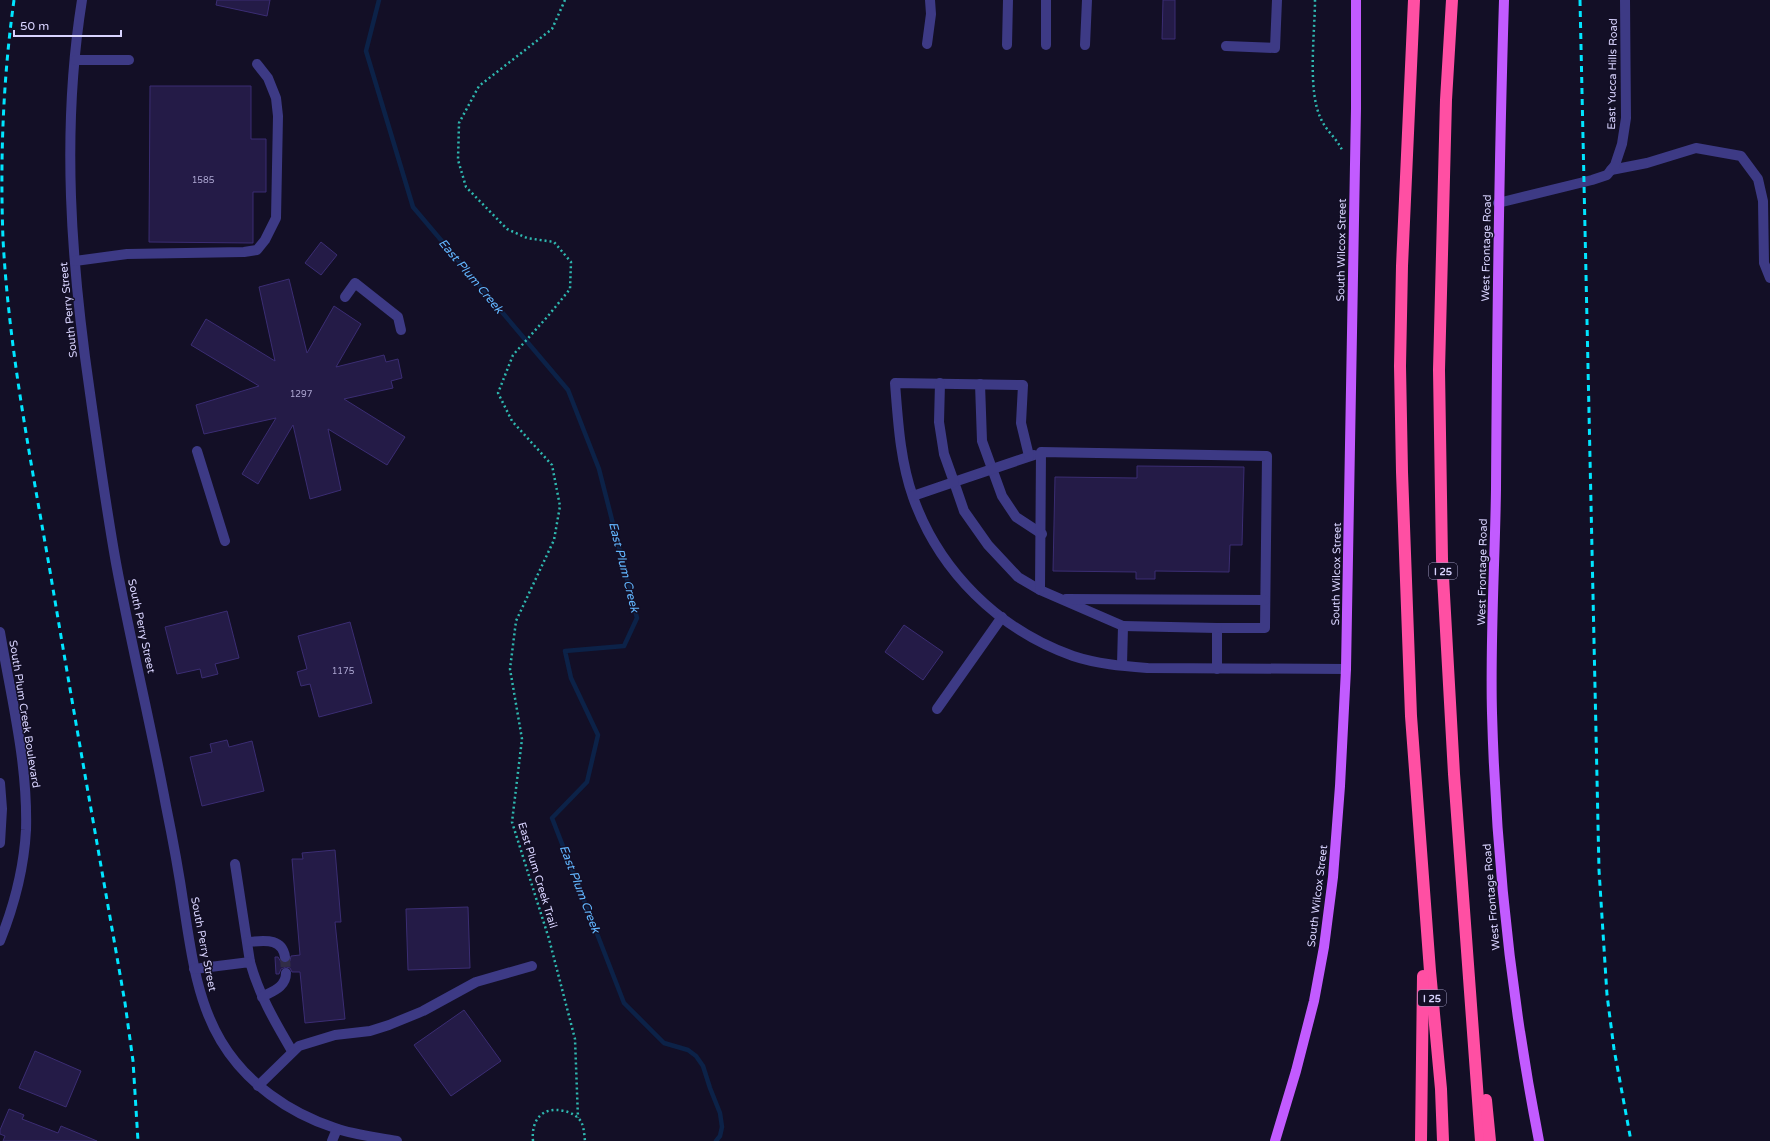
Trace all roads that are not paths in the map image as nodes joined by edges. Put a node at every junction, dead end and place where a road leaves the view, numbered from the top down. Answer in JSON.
{"nodes":[{"id":1,"x":82,"y":0,"type":"edge"},
{"id":2,"x":930,"y":0,"type":"edge"},
{"id":3,"x":1008,"y":0,"type":"edge"},
{"id":4,"x":1046,"y":0,"type":"edge"},
{"id":5,"x":1087,"y":0,"type":"edge"},
{"id":6,"x":1277,"y":0,"type":"edge"},
{"id":7,"x":1356,"y":0,"type":"edge"},
{"id":8,"x":1414,"y":0,"type":"edge"},
{"id":9,"x":1452,"y":0,"type":"edge"},
{"id":10,"x":1504,"y":0,"type":"edge"},
{"id":11,"x":1625,"y":0,"type":"edge"},
{"id":12,"x":927,"y":44,"type":"dead end"},
{"id":13,"x":1007,"y":45,"type":"dead end"},
{"id":14,"x":1046,"y":45,"type":"dead end"},
{"id":15,"x":1085,"y":45,"type":"dead end"},
{"id":16,"x":1226,"y":46,"type":"dead end"},
{"id":17,"x":75,"y":60,"type":"junction"},
{"id":18,"x":129,"y":60,"type":"dead end"},
{"id":19,"x":257,"y":64,"type":"dead end"},
{"id":20,"x":1611,"y":170,"type":"junction"},
{"id":21,"x":1498,"y":203,"type":"junction"},
{"id":22,"x":74,"y":261,"type":"junction"},
{"id":23,"x":1770,"y":278,"type":"edge"},
{"id":24,"x":345,"y":297,"type":"dead end"},
{"id":25,"x":401,"y":330,"type":"dead end"},
{"id":26,"x":940,"y":383,"type":"junction"},
{"id":27,"x":980,"y":384,"type":"junction"},
{"id":28,"x":197,"y":451,"type":"dead end"},
{"id":29,"x":1041,"y":452,"type":"junction"},
{"id":30,"x":1029,"y":456,"type":"junction"},
{"id":31,"x":992,"y":469,"type":"junction"},
{"id":32,"x":954,"y":482,"type":"junction"},
{"id":33,"x":913,"y":496,"type":"junction"},
{"id":34,"x":1042,"y":534,"type":"junction"},
{"id":35,"x":225,"y":541,"type":"dead end"},
{"id":36,"x":1040,"y":590,"type":"junction"},
{"id":37,"x":1062,"y":599,"type":"junction"},
{"id":38,"x":1265,"y":600,"type":"junction"},
{"id":39,"x":1002,"y":617,"type":"junction"},
{"id":40,"x":1123,"y":626,"type":"junction"},
{"id":41,"x":1217,"y":628,"type":"junction"},
{"id":42,"x":0,"y":632,"type":"edge"},
{"id":43,"x":1122,"y":665,"type":"junction"},
{"id":44,"x":1217,"y":669,"type":"junction"},
{"id":45,"x":1346,"y":669,"type":"junction"},
{"id":46,"x":938,"y":709,"type":"dead end"},
{"id":47,"x":1454,"y":774,"type":"junction"},
{"id":48,"x":0,"y":782,"type":"edge"},
{"id":49,"x":0,"y":843,"type":"edge"},
{"id":50,"x":1422,"y":854,"type":"junction"},
{"id":51,"x":235,"y":864,"type":"dead end"},
{"id":52,"x":0,"y":941,"type":"edge"},
{"id":53,"x":248,"y":942,"type":"junction"},
{"id":54,"x":285,"y":957,"type":"tunnel mouth"},
{"id":55,"x":250,"y":962,"type":"junction"},
{"id":56,"x":532,"y":966,"type":"dead end"},
{"id":57,"x":194,"y":969,"type":"junction"},
{"id":58,"x":286,"y":973,"type":"tunnel mouth"},
{"id":59,"x":262,"y":997,"type":"junction"},
{"id":60,"x":292,"y":1051,"type":"junction"},
{"id":61,"x":258,"y":1086,"type":"junction"},
{"id":62,"x":336,"y":1129,"type":"junction"},
{"id":63,"x":332,"y":1141,"type":"edge"},
{"id":64,"x":397,"y":1141,"type":"edge"},
{"id":65,"x":1275,"y":1141,"type":"edge"},
{"id":66,"x":1421,"y":1141,"type":"edge"},
{"id":67,"x":1443,"y":1141,"type":"edge"},
{"id":68,"x":1481,"y":1141,"type":"edge"},
{"id":69,"x":1490,"y":1141,"type":"edge"},
{"id":70,"x":1539,"y":1141,"type":"edge"}],
"edges":[{"from":1,"to":17,"type":"street","name":"South Perry Street"},
{"from":2,"to":12,"type":"street"},
{"from":3,"to":13,"type":"street"},
{"from":4,"to":14,"type":"street"},
{"from":5,"to":15,"type":"street"},
{"from":6,"to":16,"type":"street"},
{"from":7,"to":45,"type":"main road","name":"South Wilcox Street"},
{"from":8,"to":50,"type":"highway","number":"I 25"},
{"from":9,"to":47,"type":"highway","number":"I 25"},
{"from":10,"to":21,"type":"main road","name":"West Frontage Road"},
{"from":11,"to":20,"type":"street","name":"East Yucca Hills Road"},
{"from":17,"to":18,"type":"street"},
{"from":17,"to":22,"type":"street","name":"South Perry Street"},
{"from":19,"to":22,"type":"street"},
{"from":20,"to":21,"type":"street"},
{"from":20,"to":23,"type":"street"},
{"from":21,"to":70,"type":"main road","name":"West Frontage Road"},
{"from":22,"to":57,"type":"street","name":"South Perry Street"},
{"from":24,"to":25,"type":"street"},
{"from":26,"to":27,"type":"street"},
{"from":26,"to":32,"type":"street"},
{"from":26,"to":33,"type":"street"},
{"from":27,"to":30,"type":"street"},
{"from":27,"to":31,"type":"street"},
{"from":28,"to":35,"type":"street"},
{"from":29,"to":30,"type":"street"},
{"from":29,"to":34,"type":"street"},
{"from":29,"to":38,"type":"street"},
{"from":30,"to":31,"type":"street"},
{"from":31,"to":32,"type":"street"},
{"from":31,"to":34,"type":"street"},
{"from":32,"to":33,"type":"street"},
{"from":32,"to":36,"type":"street"},
{"from":33,"to":39,"type":"street"},
{"from":34,"to":36,"type":"street"},
{"from":36,"to":37,"type":"street"},
{"from":37,"to":38,"type":"street"},
{"from":37,"to":40,"type":"street"},
{"from":38,"to":41,"type":"street"},
{"from":39,"to":43,"type":"street"},
{"from":39,"to":46,"type":"street"},
{"from":40,"to":41,"type":"street"},
{"from":40,"to":43,"type":"street"},
{"from":41,"to":44,"type":"street"},
{"from":42,"to":52,"type":"street","name":"South Plum Creek Boulevard"},
{"from":43,"to":44,"type":"street"},
{"from":44,"to":45,"type":"street"},
{"from":45,"to":65,"type":"main road","name":"South Wilcox Street"},
{"from":47,"to":68,"type":"highway","number":"I 25"},
{"from":47,"to":69,"type":"highway"},
{"from":48,"to":49,"type":"street"},
{"from":50,"to":66,"type":"highway"},
{"from":50,"to":67,"type":"highway","number":"I 25"},
{"from":51,"to":53,"type":"street"},
{"from":53,"to":54,"type":"street"},
{"from":53,"to":55,"type":"street"},
{"from":55,"to":57,"type":"street"},
{"from":55,"to":59,"type":"street"},
{"from":56,"to":60,"type":"street"},
{"from":57,"to":61,"type":"street","name":"South Perry Street"},
{"from":58,"to":59,"type":"street"},
{"from":59,"to":60,"type":"street"},
{"from":60,"to":61,"type":"street"},
{"from":61,"to":62,"type":"street","name":"South Perry Street"},
{"from":62,"to":63,"type":"street"},
{"from":62,"to":64,"type":"street","name":"South Perry Street"}]}
